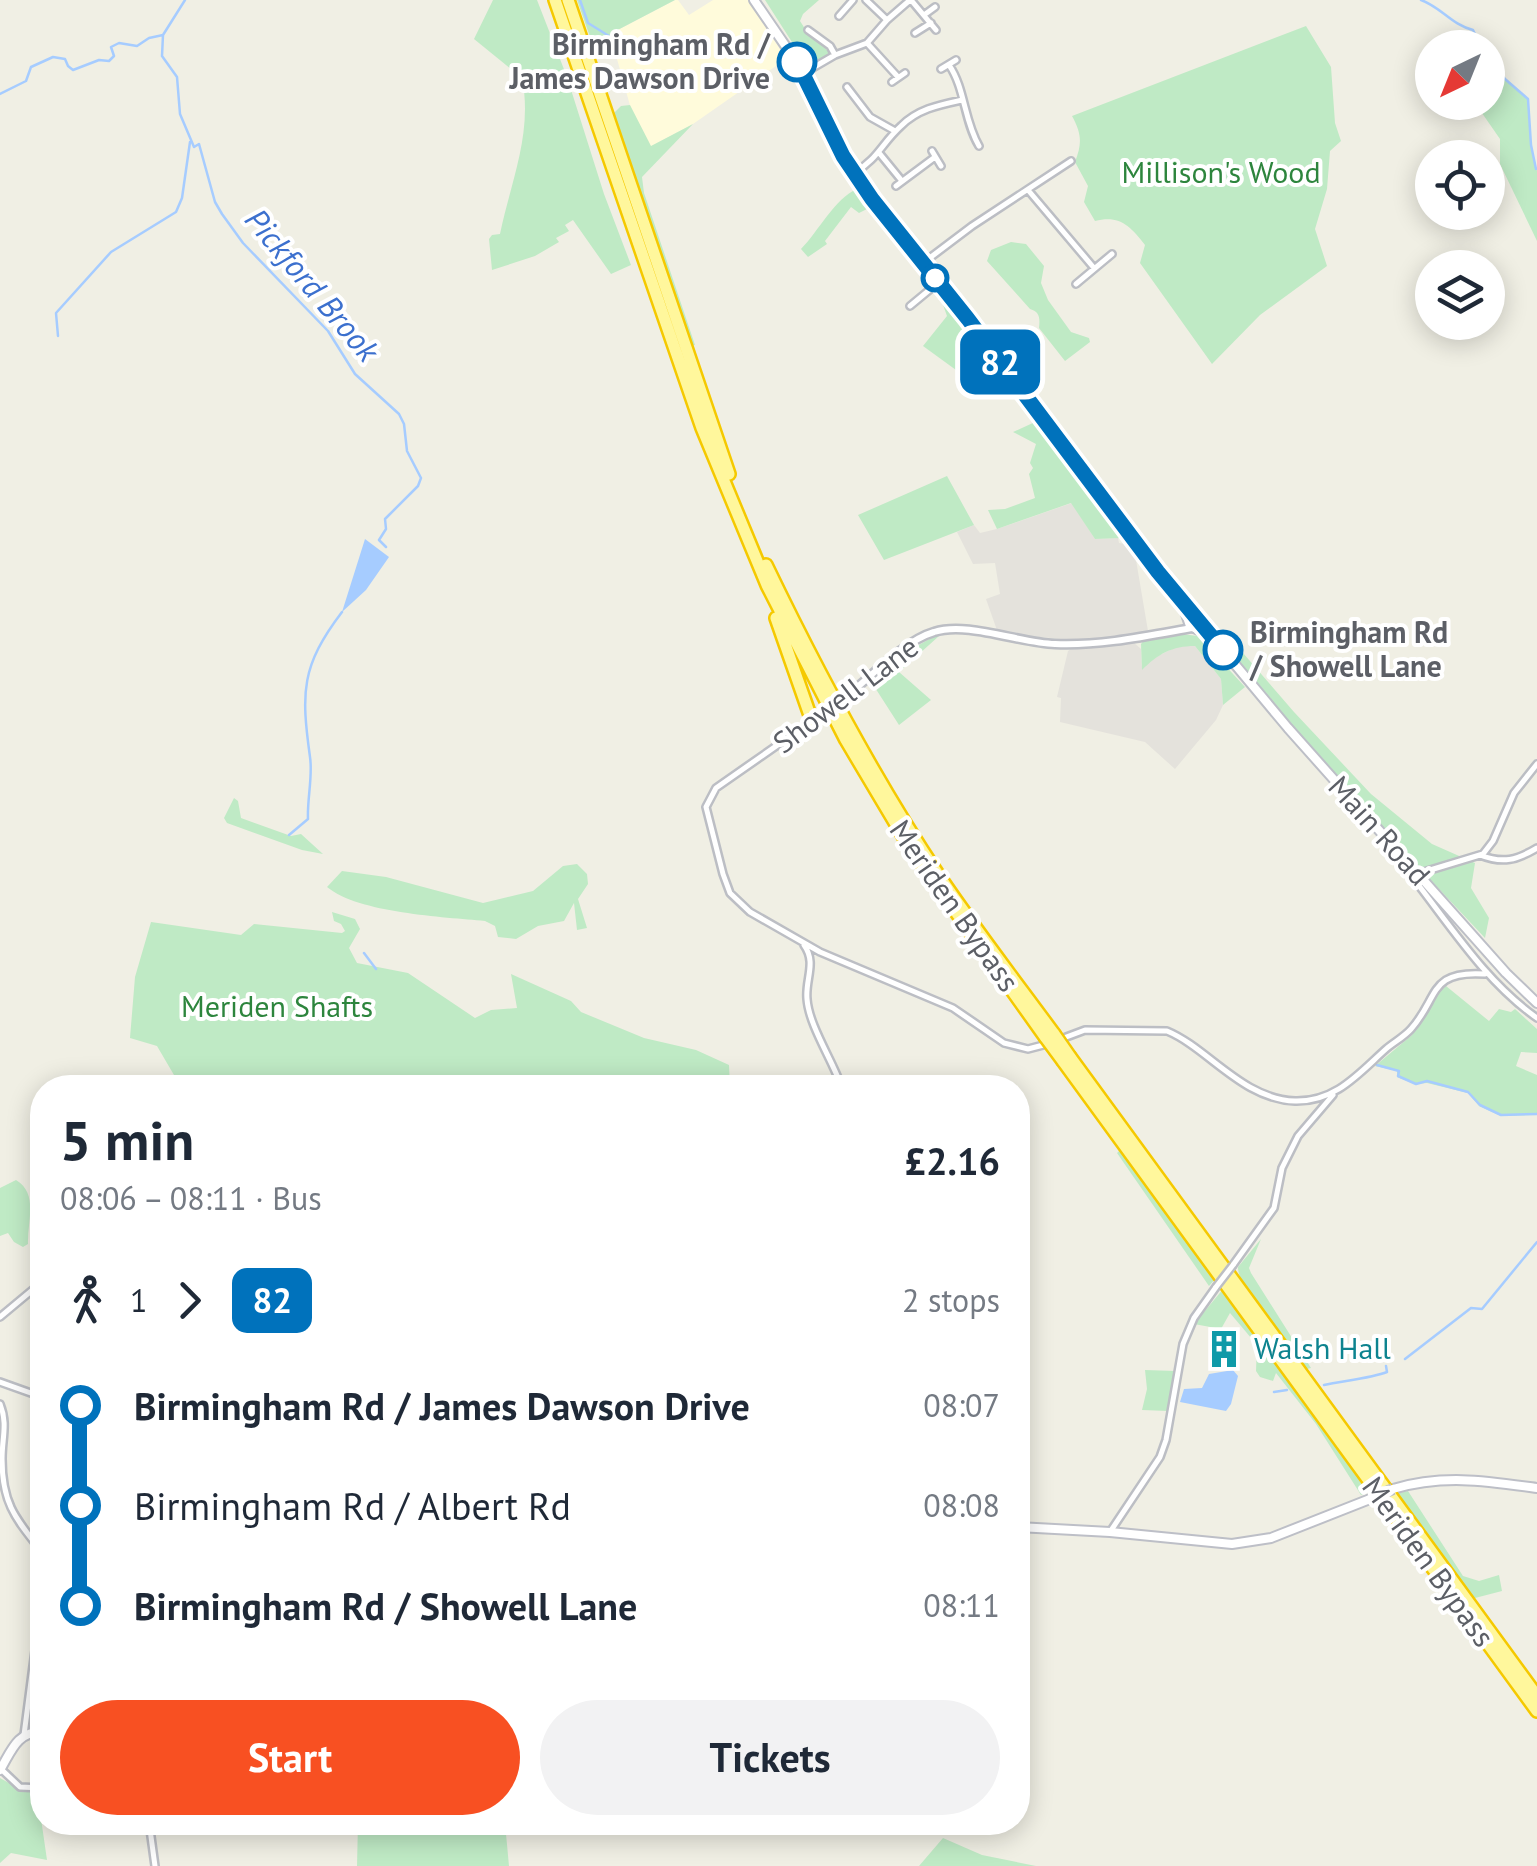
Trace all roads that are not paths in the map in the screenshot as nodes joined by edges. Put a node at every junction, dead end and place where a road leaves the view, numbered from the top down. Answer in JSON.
{"nodes":[{"id":1,"x":556,"y":0,"type":"edge"},
{"id":2,"x":568,"y":0,"type":"edge"},
{"id":3,"x":754,"y":0,"type":"edge"},
{"id":4,"x":854,"y":0,"type":"edge"},
{"id":5,"x":866,"y":0,"type":"edge"},
{"id":6,"x":910,"y":0,"type":"edge"},
{"id":7,"x":840,"y":2,"type":"edge"},
{"id":8,"x":846,"y":7,"type":"junction"},
{"id":9,"x":935,"y":7,"type":"dead end"},
{"id":10,"x":924,"y":15,"type":"junction"},
{"id":11,"x":840,"y":16,"type":"dead end"},
{"id":12,"x":886,"y":20,"type":"junction"},
{"id":13,"x":931,"y":23,"type":"junction"},
{"id":14,"x":808,"y":30,"type":"dead end"},
{"id":15,"x":936,"y":30,"type":"dead end"},
{"id":16,"x":914,"y":33,"type":"dead end"},
{"id":17,"x":822,"y":40,"type":"junction"},
{"id":18,"x":868,"y":43,"type":"junction"},
{"id":19,"x":816,"y":47,"type":"dead end"},
{"id":20,"x":835,"y":55,"type":"junction"},
{"id":21,"x":941,"y":69,"type":"dead end"},
{"id":22,"x":804,"y":73,"type":"junction"},
{"id":23,"x":898,"y":78,"type":"dead end"},
{"id":24,"x":848,"y":87,"type":"dead end"},
{"id":25,"x":862,"y":92,"type":"dead end"},
{"id":26,"x":854,"y":98,"type":"junction"},
{"id":27,"x":962,"y":100,"type":"junction"},
{"id":28,"x":896,"y":131,"type":"junction"},
{"id":29,"x":974,"y":138,"type":"junction"},
{"id":30,"x":965,"y":143,"type":"dead end"},
{"id":31,"x":979,"y":146,"type":"dead end"},
{"id":32,"x":880,"y":154,"type":"junction"},
{"id":33,"x":1072,"y":161,"type":"dead end"},
{"id":34,"x":942,"y":166,"type":"dead end"},
{"id":35,"x":854,"y":173,"type":"junction"},
{"id":36,"x":902,"y":181,"type":"junction"},
{"id":37,"x":896,"y":186,"type":"dead end"},
{"id":38,"x":1028,"y":190,"type":"junction"},
{"id":39,"x":1112,"y":254,"type":"dead end"},
{"id":40,"x":923,"y":262,"type":"junction"},
{"id":41,"x":1094,"y":268,"type":"junction"},
{"id":42,"x":939,"y":282,"type":"junction"},
{"id":43,"x":1076,"y":284,"type":"dead end"},
{"id":44,"x":910,"y":306,"type":"dead end"},
{"id":45,"x":767,"y":585,"type":"junction"},
{"id":46,"x":1193,"y":623,"type":"junction"},
{"id":47,"x":817,"y":718,"type":"junction"},
{"id":48,"x":1537,"y":764,"type":"edge"},
{"id":49,"x":1537,"y":848,"type":"edge"},
{"id":50,"x":1480,"y":855,"type":"junction"},
{"id":51,"x":1416,"y":872,"type":"junction"},
{"id":52,"x":801,"y":943,"type":"junction"},
{"id":53,"x":820,"y":952,"type":"junction"},
{"id":54,"x":810,"y":958,"type":"junction"},
{"id":55,"x":1485,"y":974,"type":"junction"},
{"id":56,"x":1537,"y":1003,"type":"edge"},
{"id":57,"x":1537,"y":1018,"type":"edge"},
{"id":58,"x":1050,"y":1036,"type":"junction"},
{"id":59,"x":1066,"y":1059,"type":"junction"},
{"id":60,"x":836,"y":1075,"type":"edge"},
{"id":61,"x":1321,"y":1101,"type":"junction"},
{"id":62,"x":30,"y":1292,"type":"edge"},
{"id":63,"x":0,"y":1317,"type":"edge"},
{"id":64,"x":0,"y":1382,"type":"edge"},
{"id":65,"x":30,"y":1393,"type":"edge"},
{"id":66,"x":0,"y":1404,"type":"edge"},
{"id":67,"x":1537,"y":1488,"type":"edge"},
{"id":68,"x":1030,"y":1527,"type":"edge"},
{"id":69,"x":1110,"y":1532,"type":"junction"},
{"id":70,"x":30,"y":1537,"type":"edge"},
{"id":71,"x":30,"y":1689,"type":"edge"},
{"id":72,"x":1537,"y":1696,"type":"edge"},
{"id":73,"x":1537,"y":1711,"type":"edge"},
{"id":74,"x":30,"y":1734,"type":"edge"},
{"id":75,"x":24,"y":1735,"type":"junction"},
{"id":76,"x":0,"y":1770,"type":"edge"},
{"id":77,"x":30,"y":1787,"type":"edge"},
{"id":78,"x":151,"y":1835,"type":"edge"},
{"id":79,"x":155,"y":1866,"type":"edge"}],
"edges":[{"from":1,"to":45,"type":"highway","name":"Meriden Bypass"},
{"from":2,"to":58,"type":"highway","name":"Meriden Bypass"},
{"from":3,"to":22,"type":"main road"},
{"from":4,"to":8,"type":"street"},
{"from":5,"to":12,"type":"street"},
{"from":6,"to":10,"type":"street"},
{"from":6,"to":12,"type":"street"},
{"from":7,"to":8,"type":"street"},
{"from":8,"to":11,"type":"street"},
{"from":9,"to":10,"type":"street"},
{"from":10,"to":13,"type":"street"},
{"from":12,"to":18,"type":"street"},
{"from":13,"to":15,"type":"street"},
{"from":13,"to":16,"type":"street"},
{"from":14,"to":17,"type":"street"},
{"from":17,"to":19,"type":"street"},
{"from":17,"to":20,"type":"street"},
{"from":18,"to":20,"type":"street"},
{"from":18,"to":23,"type":"street"},
{"from":20,"to":22,"type":"street"},
{"from":21,"to":27,"type":"street"},
{"from":22,"to":35,"type":"main road"},
{"from":24,"to":26,"type":"street"},
{"from":25,"to":26,"type":"street"},
{"from":26,"to":28,"type":"street"},
{"from":27,"to":28,"type":"street"},
{"from":27,"to":29,"type":"street"},
{"from":28,"to":32,"type":"street"},
{"from":29,"to":30,"type":"street"},
{"from":29,"to":31,"type":"street"},
{"from":32,"to":35,"type":"street"},
{"from":32,"to":36,"type":"street"},
{"from":33,"to":38,"type":"street"},
{"from":34,"to":36,"type":"street"},
{"from":35,"to":40,"type":"main road"},
{"from":36,"to":37,"type":"street"},
{"from":38,"to":40,"type":"street"},
{"from":38,"to":41,"type":"street"},
{"from":39,"to":41,"type":"street"},
{"from":40,"to":42,"type":"main road"},
{"from":41,"to":43,"type":"street"},
{"from":42,"to":44,"type":"street"},
{"from":42,"to":46,"type":"main road"},
{"from":45,"to":47,"type":"highway"},
{"from":45,"to":58,"type":"highway","name":"Meriden Bypass"},
{"from":46,"to":47,"type":"street","name":"Showell Lane","bridge":true},
{"from":46,"to":51,"type":"main road","name":"Main Road"},
{"from":47,"to":52,"type":"street","name":"Showell Lane"},
{"from":48,"to":50,"type":"street"},
{"from":49,"to":50,"type":"street"},
{"from":50,"to":51,"type":"street"},
{"from":51,"to":55,"type":"street"},
{"from":51,"to":56,"type":"main road","name":"Main Road"},
{"from":52,"to":53,"type":"street"},
{"from":52,"to":54,"type":"street"},
{"from":53,"to":54,"type":"street"},
{"from":53,"to":61,"type":"street"},
{"from":54,"to":60,"type":"street"},
{"from":55,"to":57,"type":"street"},
{"from":55,"to":61,"type":"street"},
{"from":58,"to":59,"type":"highway","name":"Meriden Bypass","bridge":true},
{"from":59,"to":72,"type":"highway","name":"Meriden Bypass"},
{"from":59,"to":73,"type":"highway","name":"Meriden Bypass"},
{"from":61,"to":69,"type":"street","bridge":true},
{"from":62,"to":63,"type":"street"},
{"from":64,"to":65,"type":"street"},
{"from":66,"to":70,"type":"street"},
{"from":67,"to":69,"type":"main road","bridge":true},
{"from":68,"to":69,"type":"main road"},
{"from":71,"to":75,"type":"street"},
{"from":74,"to":75,"type":"main road"},
{"from":75,"to":76,"type":"main road"},
{"from":76,"to":77,"type":"street"},
{"from":78,"to":79,"type":"street"}]}
